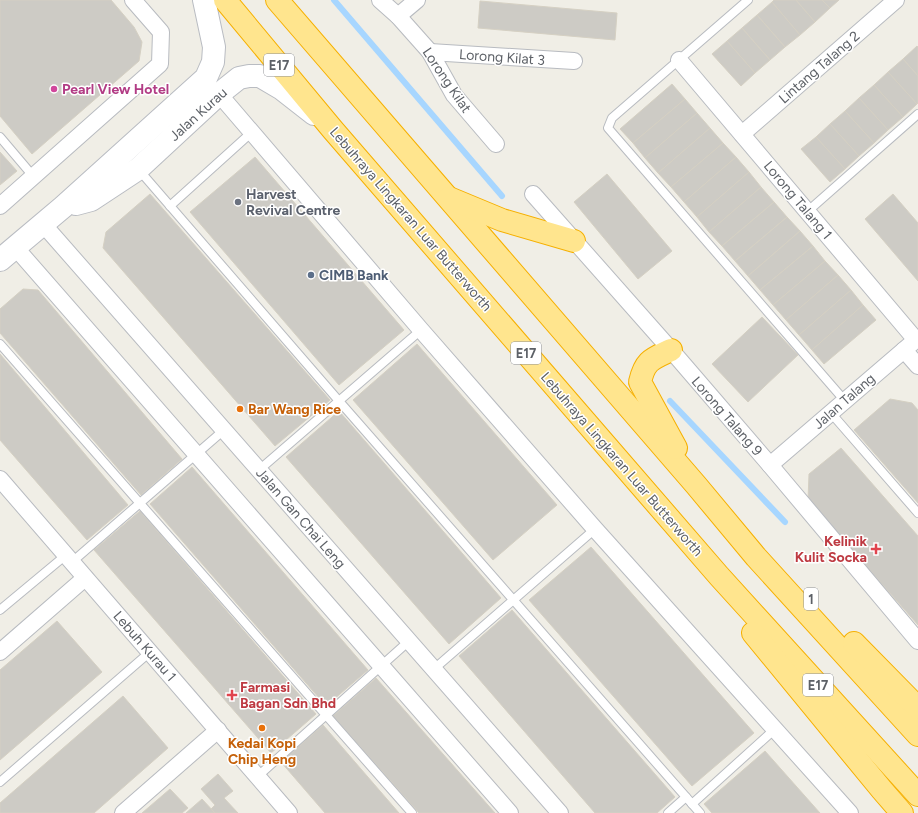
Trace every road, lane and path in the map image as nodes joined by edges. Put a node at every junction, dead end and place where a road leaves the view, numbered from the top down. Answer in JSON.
{"nodes":[{"id":1,"x":133,"y":0,"type":"edge"},
{"id":2,"x":204,"y":0,"type":"edge"},
{"id":3,"x":225,"y":0,"type":"edge"},
{"id":4,"x":276,"y":0,"type":"edge"},
{"id":5,"x":380,"y":0,"type":"edge"},
{"id":6,"x":417,"y":0,"type":"edge"},
{"id":7,"x":748,"y":0,"type":"edge"},
{"id":8,"x":896,"y":0,"type":"edge"},
{"id":9,"x":398,"y":16,"type":"junction"},
{"id":10,"x":430,"y":52,"type":"junction"},
{"id":11,"x":680,"y":60,"type":"junction"},
{"id":12,"x":574,"y":61,"type":"dead end"},
{"id":13,"x":219,"y":94,"type":"junction"},
{"id":14,"x":918,"y":114,"type":"edge"},
{"id":15,"x":333,"y":130,"type":"junction"},
{"id":16,"x":252,"y":132,"type":"junction"},
{"id":17,"x":742,"y":134,"type":"junction"},
{"id":18,"x":0,"y":137,"type":"edge"},
{"id":19,"x":496,"y":144,"type":"dead end"},
{"id":20,"x":138,"y":168,"type":"junction"},
{"id":21,"x":34,"y":176,"type":"junction"},
{"id":22,"x":534,"y":194,"type":"dead end"},
{"id":23,"x":446,"y":197,"type":"junction"},
{"id":24,"x":0,"y":206,"type":"edge"},
{"id":25,"x":170,"y":206,"type":"junction"},
{"id":26,"x":63,"y":207,"type":"junction"},
{"id":27,"x":808,"y":211,"type":"junction"},
{"id":28,"x":43,"y":224,"type":"junction"},
{"id":29,"x":574,"y":241,"type":"junction"},
{"id":30,"x":8,"y":253,"type":"edge"},
{"id":31,"x":421,"y":330,"type":"junction"},
{"id":32,"x":912,"y":342,"type":"edge"},
{"id":33,"x":0,"y":344,"type":"edge"},
{"id":34,"x":671,"y":350,"type":"junction"},
{"id":35,"x":918,"y":366,"type":"edge"},
{"id":36,"x":339,"y":401,"type":"junction"},
{"id":37,"x":845,"y":401,"type":"junction"},
{"id":38,"x":831,"y":413,"type":"junction"},
{"id":39,"x":224,"y":430,"type":"junction"},
{"id":40,"x":196,"y":454,"type":"junction"},
{"id":41,"x":770,"y":465,"type":"junction"},
{"id":42,"x":259,"y":470,"type":"junction"},
{"id":43,"x":0,"y":479,"type":"edge"},
{"id":44,"x":696,"y":485,"type":"junction"},
{"id":45,"x":139,"y":503,"type":"junction"},
{"id":46,"x":918,"y":513,"type":"edge"},
{"id":47,"x":595,"y":529,"type":"junction"},
{"id":48,"x":756,"y":557,"type":"junction"},
{"id":49,"x":69,"y":558,"type":"junction"},
{"id":50,"x":719,"y":576,"type":"junction"},
{"id":51,"x":86,"y":578,"type":"junction"},
{"id":52,"x":513,"y":600,"type":"junction"},
{"id":53,"x":0,"y":610,"type":"edge"},
{"id":54,"x":409,"y":641,"type":"junction"},
{"id":55,"x":918,"y":641,"type":"edge"},
{"id":56,"x":0,"y":652,"type":"edge"},
{"id":57,"x":150,"y":652,"type":"junction"},
{"id":58,"x":382,"y":666,"type":"junction"},
{"id":59,"x":434,"y":670,"type":"junction"},
{"id":60,"x":918,"y":708,"type":"edge"},
{"id":61,"x":326,"y":715,"type":"junction"},
{"id":62,"x":775,"y":729,"type":"junction"},
{"id":63,"x":218,"y":730,"type":"junction"},
{"id":64,"x":918,"y":735,"type":"edge"},
{"id":65,"x":258,"y":776,"type":"junction"},
{"id":66,"x":0,"y":782,"type":"edge"},
{"id":67,"x":918,"y":795,"type":"edge"},
{"id":68,"x":689,"y":801,"type":"junction"},
{"id":69,"x":123,"y":813,"type":"edge"},
{"id":70,"x":290,"y":813,"type":"edge"},
{"id":71,"x":412,"y":813,"type":"edge"},
{"id":72,"x":510,"y":813,"type":"edge"},
{"id":73,"x":560,"y":813,"type":"edge"},
{"id":74,"x":668,"y":813,"type":"edge"},
{"id":75,"x":700,"y":813,"type":"edge"},
{"id":76,"x":850,"y":813,"type":"edge"},
{"id":77,"x":902,"y":813,"type":"edge"}],
"edges":[{"from":1,"to":21,"type":"street"},
{"from":2,"to":26,"type":"street","name":"Jalan Kurau"},
{"from":3,"to":15,"type":"highway","name":"Lebuhraya Lingkaran Luar Butterworth","number":"E17"},
{"from":4,"to":23,"type":"highway"},
{"from":5,"to":9,"type":"street","name":"Lorong Kilat"},
{"from":6,"to":9,"type":"street"},
{"from":7,"to":11,"type":"lane"},
{"from":8,"to":17,"type":"street","name":"Lintang Talang 2"},
{"from":9,"to":10,"type":"street","name":"Lorong Kilat"},
{"from":10,"to":12,"type":"street","name":"Lorong Kilat 3"},
{"from":10,"to":19,"type":"street","name":"Lorong Kilat"},
{"from":11,"to":17,"type":"street","name":"Lorong Talang 1"},
{"from":11,"to":37,"type":"lane"},
{"from":13,"to":15,"type":"street","name":"Jalan Kurau"},
{"from":13,"to":16,"type":"street"},
{"from":13,"to":20,"type":"street","name":"Jalan Kurau"},
{"from":14,"to":27,"type":"lane"},
{"from":15,"to":50,"type":"highway","name":"Lebuhraya Lingkaran Luar Butterworth","number":"E17"},
{"from":16,"to":25,"type":"lane"},
{"from":16,"to":31,"type":"street"},
{"from":17,"to":27,"type":"street","name":"Lorong Talang 1"},
{"from":18,"to":21,"type":"lane"},
{"from":20,"to":25,"type":"lane"},
{"from":20,"to":26,"type":"street","name":"Jalan Kurau"},
{"from":21,"to":24,"type":"street"},
{"from":22,"to":29,"type":"street","name":"Lorong Talang 9"},
{"from":23,"to":29,"type":"highway"},
{"from":23,"to":44,"type":"highway"},
{"from":25,"to":36,"type":"lane"},
{"from":26,"to":28,"type":"street","name":"Jalan Kurau"},
{"from":27,"to":32,"type":"street","name":"Lorong Talang 1"},
{"from":28,"to":30,"type":"street","name":"Jalan Kurau"},
{"from":28,"to":39,"type":"street","name":"Jalan Gan Chai Leng"},
{"from":29,"to":34,"type":"street","name":"Lorong Talang 9"},
{"from":30,"to":40,"type":"street"},
{"from":31,"to":36,"type":"lane"},
{"from":31,"to":47,"type":"street"},
{"from":32,"to":35,"type":"street","name":"Lorong Talang 1"},
{"from":32,"to":37,"type":"street","name":"Jalan Talang"},
{"from":33,"to":45,"type":"lane"},
{"from":34,"to":41,"type":"street","name":"Lorong Talang 9"},
{"from":34,"to":44,"type":"highway"},
{"from":36,"to":42,"type":"lane"},
{"from":36,"to":52,"type":"lane"},
{"from":37,"to":38,"type":"street","name":"Jalan Talang"},
{"from":38,"to":41,"type":"street","name":"Jalan Talang"},
{"from":38,"to":46,"type":"lane"},
{"from":39,"to":40,"type":"lane"},
{"from":39,"to":42,"type":"street","name":"Jalan Gan Chai Leng"},
{"from":40,"to":45,"type":"lane"},
{"from":40,"to":58,"type":"street"},
{"from":41,"to":55,"type":"street","name":"Lorong Talang 9"},
{"from":42,"to":54,"type":"street","name":"Jalan Gan Chai Leng"},
{"from":43,"to":49,"type":"street","name":"Lebuh Kurau 1"},
{"from":44,"to":48,"type":"highway"},
{"from":45,"to":49,"type":"lane"},
{"from":45,"to":61,"type":"lane"},
{"from":47,"to":52,"type":"lane"},
{"from":47,"to":62,"type":"street"},
{"from":48,"to":60,"type":"highway","number":"1"},
{"from":48,"to":64,"type":"highway"},
{"from":49,"to":51,"type":"street","name":"Lebuh Kurau 1"},
{"from":49,"to":53,"type":"lane"},
{"from":50,"to":67,"type":"highway","name":"Lebuhraya Lingkaran Luar Butterworth","number":"E17"},
{"from":50,"to":77,"type":"highway"},
{"from":51,"to":56,"type":"street"},
{"from":51,"to":57,"type":"street","name":"Lebuh Kurau 1"},
{"from":52,"to":59,"type":"lane"},
{"from":52,"to":68,"type":"lane"},
{"from":54,"to":58,"type":"lane"},
{"from":54,"to":59,"type":"street","name":"Jalan Gan Chai Leng"},
{"from":57,"to":63,"type":"street","name":"Lebuh Kurau 1"},
{"from":57,"to":66,"type":"lane"},
{"from":58,"to":61,"type":"lane"},
{"from":58,"to":72,"type":"street"},
{"from":59,"to":73,"type":"street","name":"Jalan Gan Chai Leng"},
{"from":61,"to":65,"type":"lane"},
{"from":61,"to":71,"type":"lane"},
{"from":62,"to":68,"type":"lane"},
{"from":62,"to":76,"type":"street"},
{"from":63,"to":65,"type":"street","name":"Lebuh Kurau 1"},
{"from":63,"to":69,"type":"street"},
{"from":65,"to":70,"type":"street","name":"Lebuh Kurau 1"},
{"from":68,"to":74,"type":"lane"},
{"from":68,"to":75,"type":"lane"}]}
